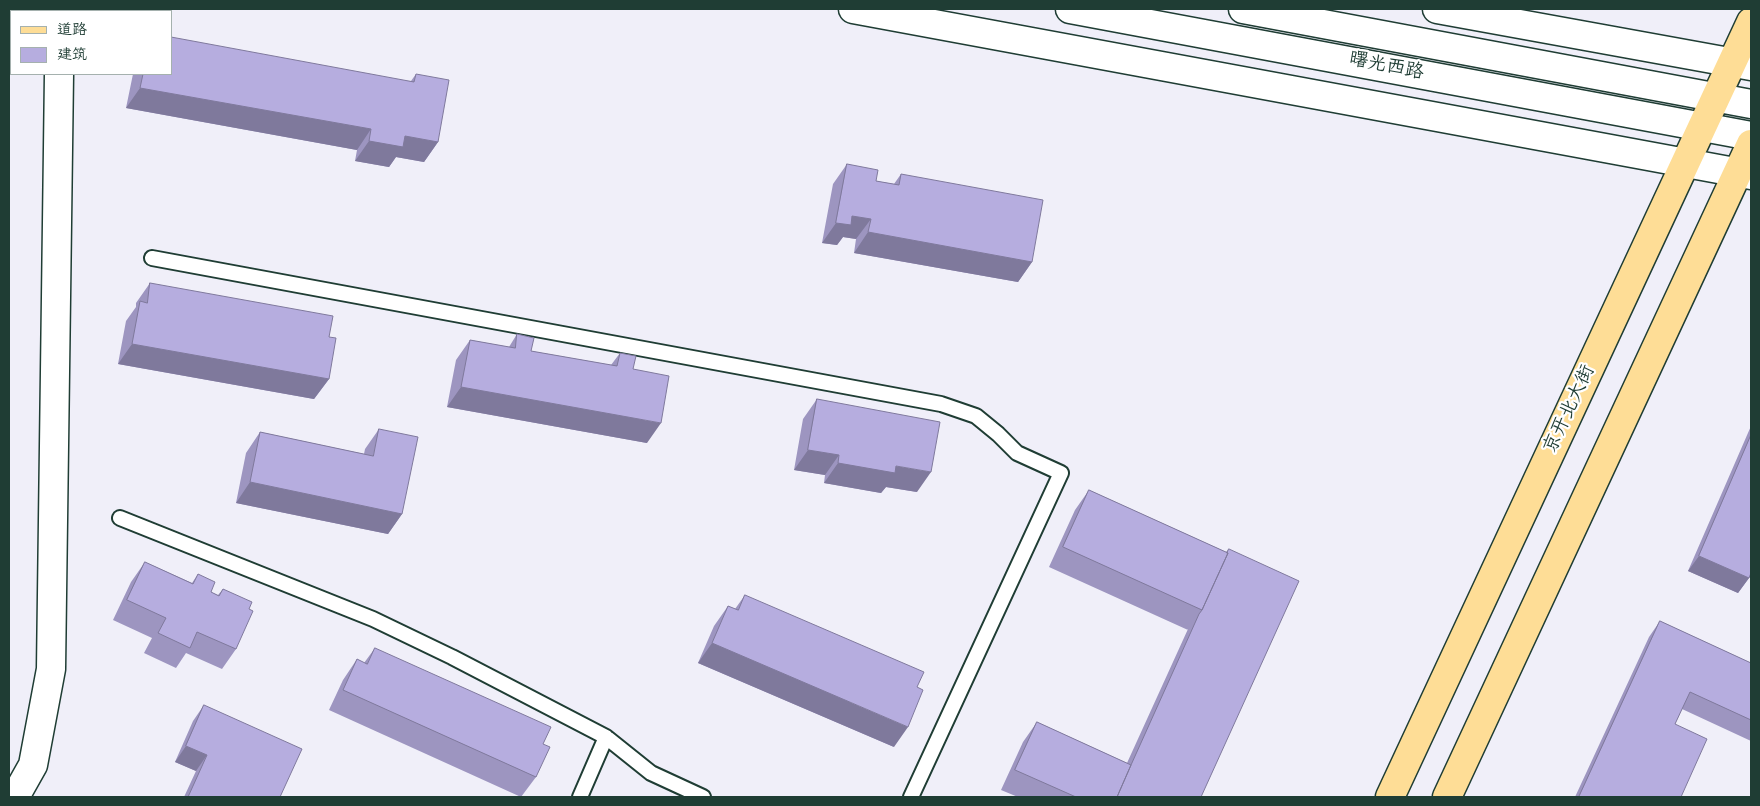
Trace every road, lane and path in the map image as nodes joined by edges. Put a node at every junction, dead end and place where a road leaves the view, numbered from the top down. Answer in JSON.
{"nodes":[{"id":1,"x":853,"y":9,"type":"edge"},
{"id":2,"x":1070,"y":9,"type":"edge"},
{"id":3,"x":1243,"y":9,"type":"edge"},
{"id":4,"x":1437,"y":9,"type":"edge"},
{"id":5,"x":1751,"y":22,"type":"edge"},
{"id":6,"x":1742,"y":64,"type":"edge"},
{"id":7,"x":59,"y":75,"type":"edge"},
{"id":8,"x":1716,"y":98,"type":"junction"},
{"id":9,"x":1751,"y":104,"type":"edge"},
{"id":10,"x":1702,"y":127,"type":"junction"},
{"id":11,"x":1751,"y":136,"type":"edge"},
{"id":12,"x":1751,"y":144,"type":"edge"},
{"id":13,"x":1686,"y":163,"type":"junction"},
{"id":14,"x":1745,"y":174,"type":"edge"},
{"id":15,"x":152,"y":258,"type":"dead end"},
{"id":16,"x":120,"y":518,"type":"dead end"},
{"id":17,"x":606,"y":737,"type":"junction"},
{"id":18,"x":15,"y":797,"type":"edge"},
{"id":19,"x":580,"y":797,"type":"edge"},
{"id":20,"x":703,"y":797,"type":"edge"},
{"id":21,"x":911,"y":797,"type":"edge"},
{"id":22,"x":1390,"y":797,"type":"edge"},
{"id":23,"x":1447,"y":797,"type":"edge"}],
"edges":[{"from":1,"to":13,"type":"street"},
{"from":2,"to":10,"type":"street","name":"曙光西路"},
{"from":3,"to":8,"type":"street","name":"曙光西路"},
{"from":4,"to":6,"type":"street"},
{"from":5,"to":6,"type":"main road","name":"京开北大街"},
{"from":6,"to":8,"type":"main road","name":"京开北大街"},
{"from":7,"to":18,"type":"street"},
{"from":8,"to":9,"type":"street","name":"曙光西路"},
{"from":8,"to":10,"type":"main road","name":"京开北大街"},
{"from":10,"to":11,"type":"street","name":"曙光西路"},
{"from":10,"to":13,"type":"main road","name":"京开北大街"},
{"from":12,"to":14,"type":"main road"},
{"from":13,"to":14,"type":"street"},
{"from":13,"to":22,"type":"main road","name":"京开北大街"},
{"from":14,"to":23,"type":"main road"},
{"from":15,"to":21,"type":"lane"},
{"from":16,"to":17,"type":"lane"},
{"from":17,"to":19,"type":"lane"},
{"from":17,"to":20,"type":"lane"}]}
